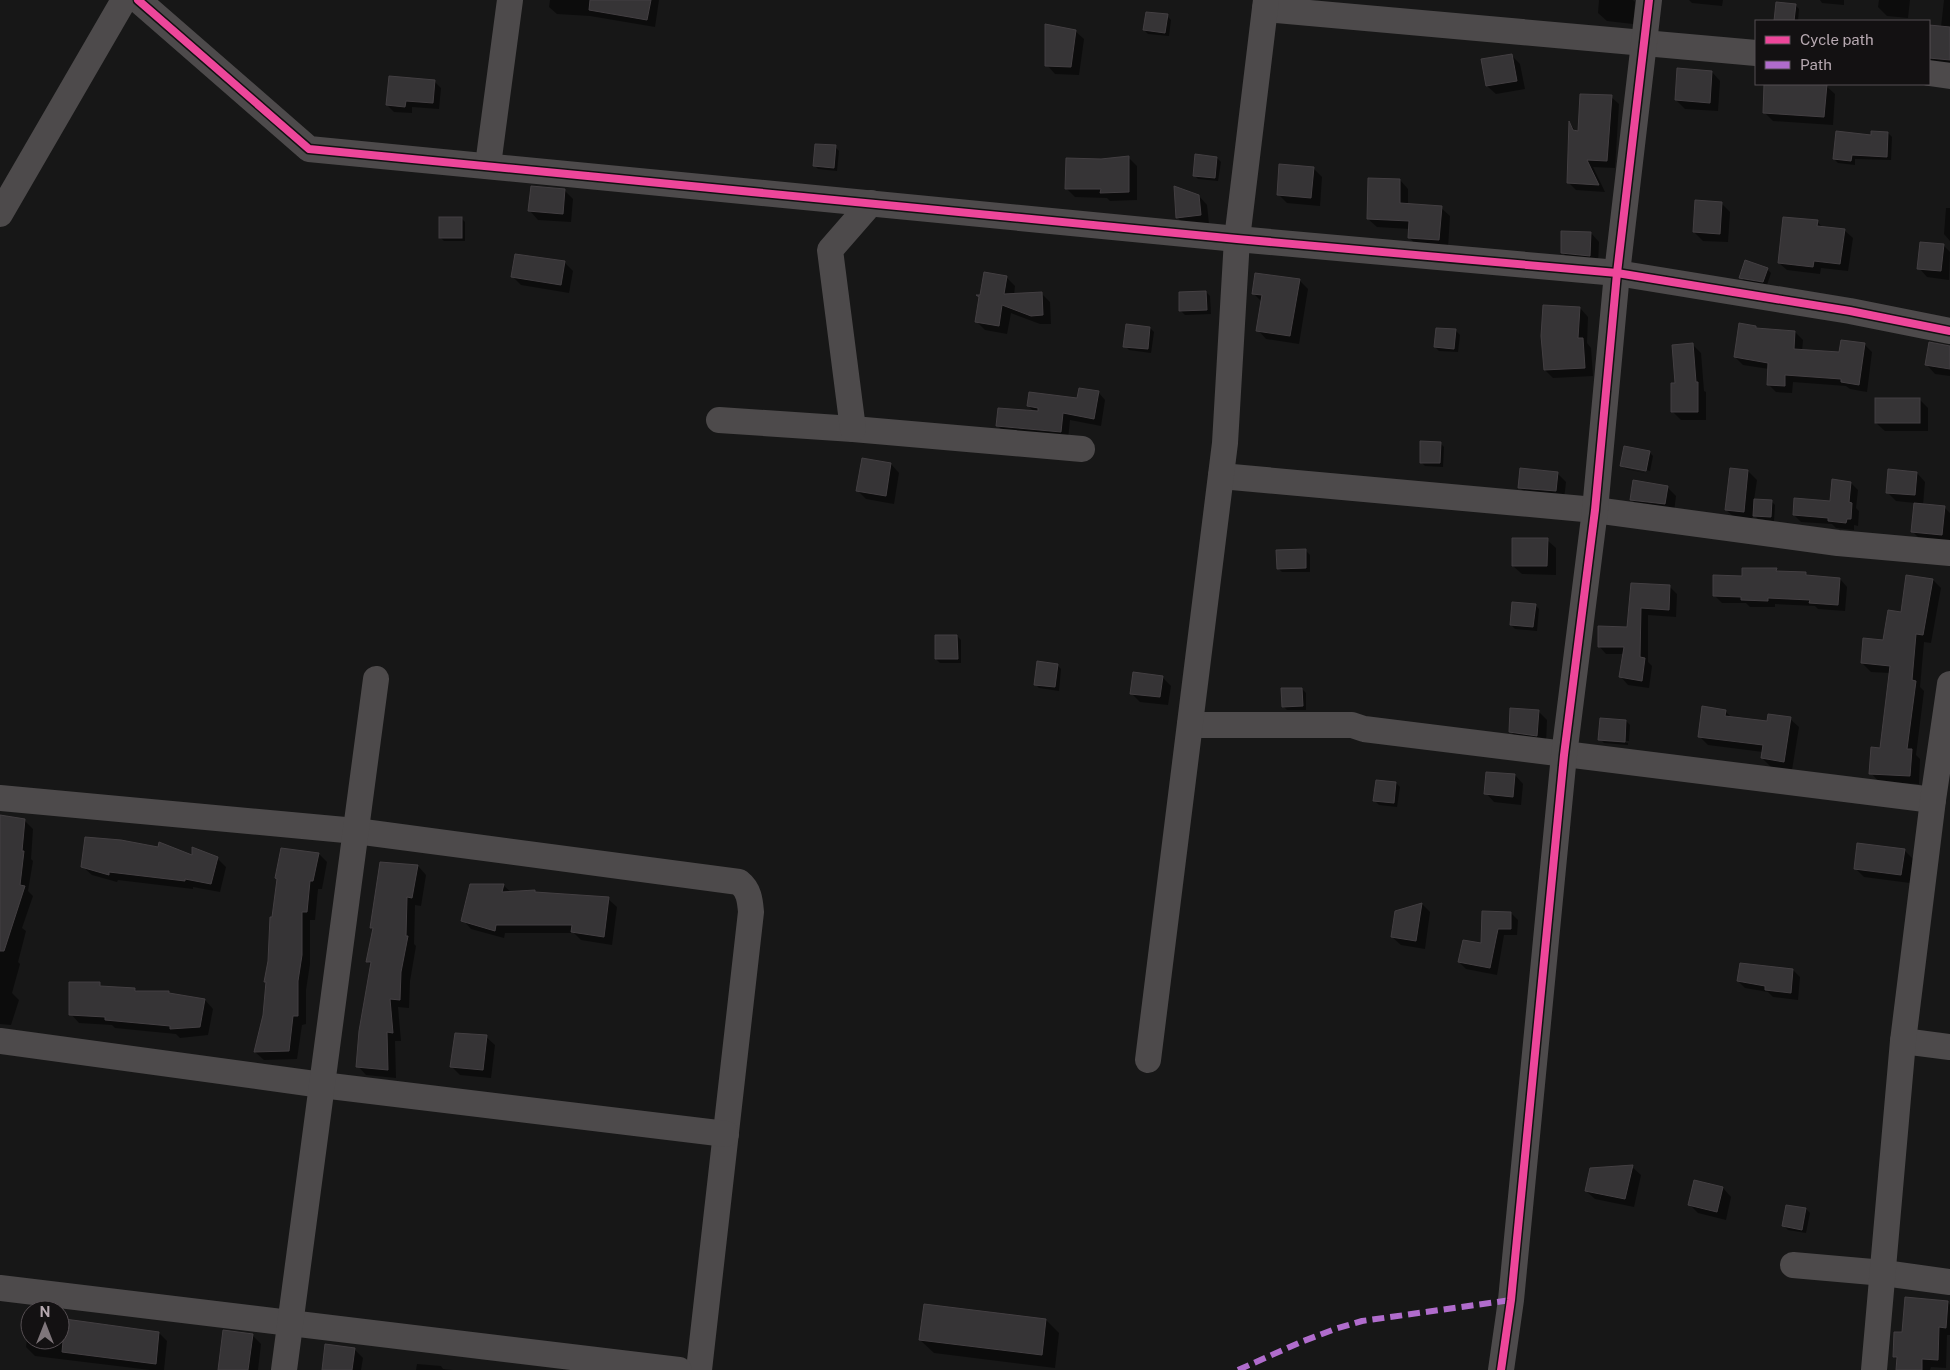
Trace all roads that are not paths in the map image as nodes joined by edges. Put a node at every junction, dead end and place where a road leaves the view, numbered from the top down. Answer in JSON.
{"nodes":[{"id":1,"x":124,"y":0,"type":"edge"},
{"id":2,"x":138,"y":0,"type":"edge"},
{"id":3,"x":510,"y":0,"type":"edge"},
{"id":4,"x":1650,"y":0,"type":"edge"},
{"id":5,"x":1265,"y":5,"type":"edge"},
{"id":6,"x":1645,"y":42,"type":"junction"},
{"id":7,"x":1755,"y":53,"type":"edge"},
{"id":8,"x":1930,"y":73,"type":"edge"},
{"id":9,"x":1950,"y":76,"type":"edge"},
{"id":10,"x":488,"y":166,"type":"junction"},
{"id":11,"x":871,"y":203,"type":"junction"},
{"id":12,"x":0,"y":214,"type":"edge"},
{"id":13,"x":1237,"y":239,"type":"junction"},
{"id":14,"x":1617,"y":273,"type":"junction"},
{"id":15,"x":1950,"y":331,"type":"edge"},
{"id":16,"x":719,"y":420,"type":"dead end"},
{"id":17,"x":853,"y":429,"type":"junction"},
{"id":18,"x":1082,"y":449,"type":"dead end"},
{"id":19,"x":1220,"y":476,"type":"junction"},
{"id":20,"x":1595,"y":510,"type":"junction"},
{"id":21,"x":1950,"y":553,"type":"edge"},
{"id":22,"x":376,"y":679,"type":"dead end"},
{"id":23,"x":1950,"y":684,"type":"edge"},
{"id":24,"x":1190,"y":725,"type":"junction"},
{"id":25,"x":1564,"y":755,"type":"junction"},
{"id":26,"x":0,"y":798,"type":"edge"},
{"id":27,"x":1933,"y":800,"type":"junction"},
{"id":28,"x":356,"y":831,"type":"junction"},
{"id":29,"x":0,"y":1041,"type":"edge"},
{"id":30,"x":1903,"y":1041,"type":"junction"},
{"id":31,"x":1950,"y":1047,"type":"edge"},
{"id":32,"x":1148,"y":1060,"type":"dead end"},
{"id":33,"x":322,"y":1085,"type":"junction"},
{"id":34,"x":726,"y":1134,"type":"junction"},
{"id":35,"x":1792,"y":1265,"type":"dead end"},
{"id":36,"x":1884,"y":1273,"type":"junction"},
{"id":37,"x":1950,"y":1282,"type":"edge"},
{"id":38,"x":0,"y":1288,"type":"edge"},
{"id":39,"x":290,"y":1322,"type":"junction"},
{"id":40,"x":284,"y":1370,"type":"edge"},
{"id":41,"x":679,"y":1370,"type":"edge"},
{"id":42,"x":699,"y":1370,"type":"edge"},
{"id":43,"x":1501,"y":1370,"type":"edge"},
{"id":44,"x":1874,"y":1370,"type":"edge"}],
"edges":[{"from":1,"to":12,"type":"street"},
{"from":2,"to":10,"type":"street"},
{"from":3,"to":10,"type":"street"},
{"from":4,"to":6,"type":"street"},
{"from":5,"to":6,"type":"street"},
{"from":5,"to":13,"type":"street"},
{"from":6,"to":7,"type":"street"},
{"from":6,"to":14,"type":"street"},
{"from":8,"to":9,"type":"street"},
{"from":10,"to":11,"type":"street"},
{"from":11,"to":13,"type":"street"},
{"from":11,"to":17,"type":"street"},
{"from":13,"to":14,"type":"street"},
{"from":13,"to":19,"type":"street"},
{"from":14,"to":15,"type":"street"},
{"from":14,"to":20,"type":"street"},
{"from":16,"to":17,"type":"street"},
{"from":17,"to":18,"type":"street"},
{"from":19,"to":20,"type":"street"},
{"from":19,"to":24,"type":"street"},
{"from":20,"to":21,"type":"street"},
{"from":20,"to":25,"type":"street"},
{"from":22,"to":28,"type":"street"},
{"from":23,"to":27,"type":"street"},
{"from":24,"to":25,"type":"street"},
{"from":24,"to":32,"type":"street"},
{"from":25,"to":27,"type":"street"},
{"from":25,"to":43,"type":"street"},
{"from":26,"to":28,"type":"street"},
{"from":27,"to":30,"type":"street"},
{"from":28,"to":33,"type":"street"},
{"from":28,"to":34,"type":"street"},
{"from":29,"to":33,"type":"street"},
{"from":30,"to":31,"type":"street"},
{"from":30,"to":36,"type":"street"},
{"from":33,"to":34,"type":"street"},
{"from":33,"to":39,"type":"street"},
{"from":34,"to":42,"type":"street"},
{"from":35,"to":36,"type":"street"},
{"from":36,"to":37,"type":"street"},
{"from":36,"to":44,"type":"street"},
{"from":38,"to":39,"type":"street"},
{"from":39,"to":40,"type":"street"},
{"from":39,"to":41,"type":"street"}]}
